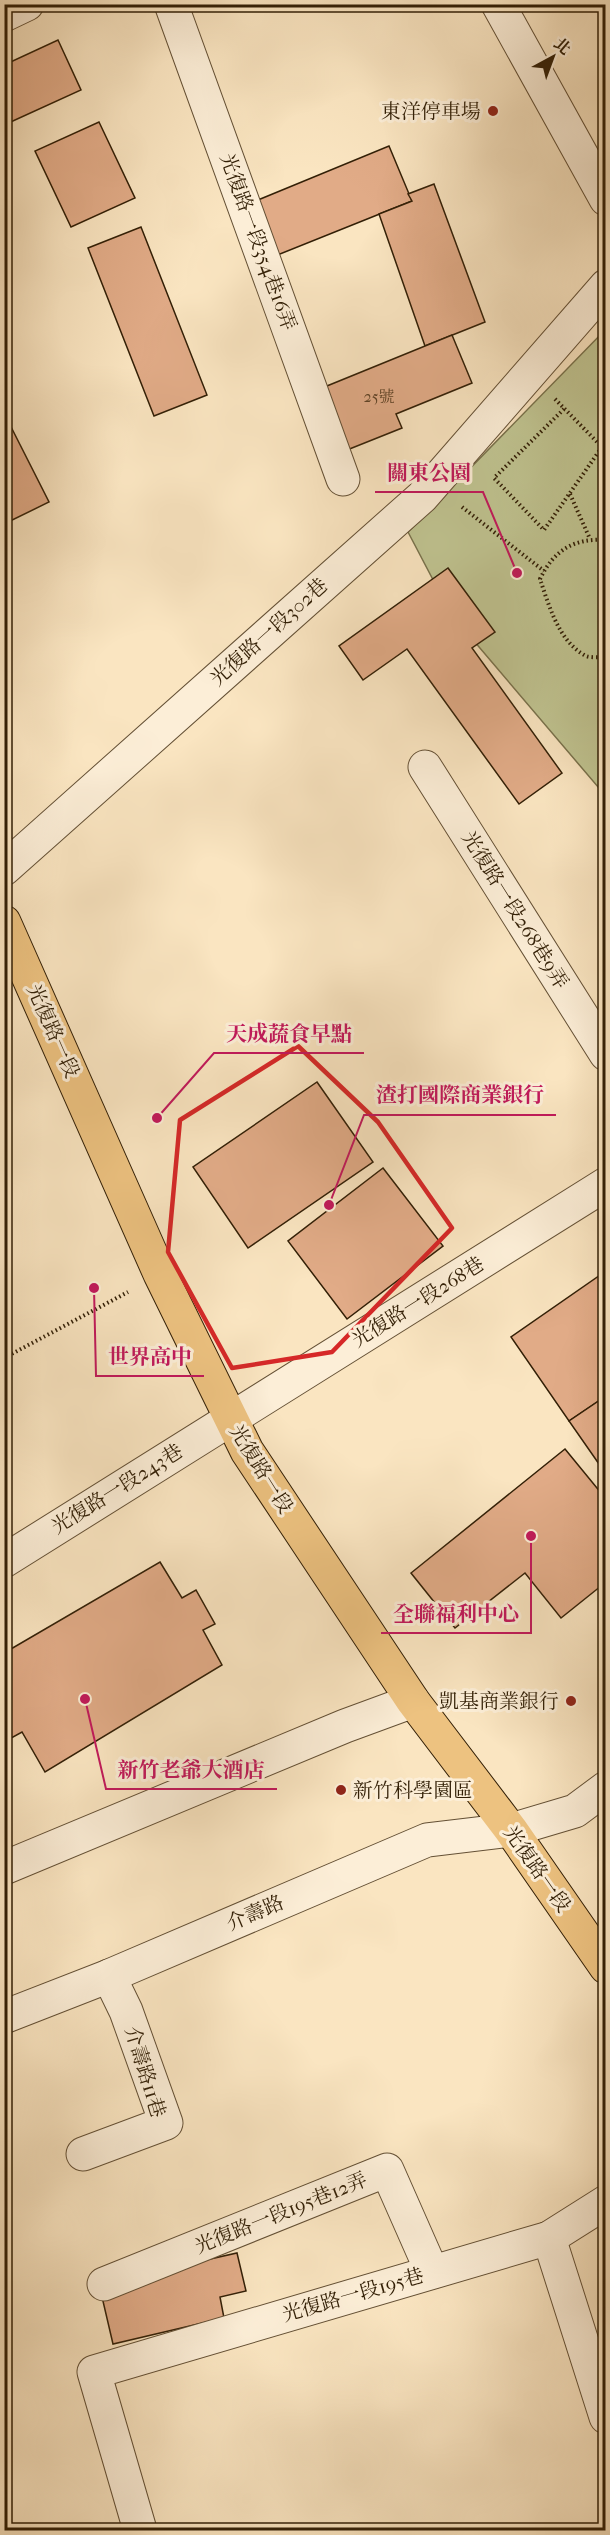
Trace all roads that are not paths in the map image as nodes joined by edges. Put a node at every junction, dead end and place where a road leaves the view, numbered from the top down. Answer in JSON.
{"nodes":[{"id":1,"x":27,"y":4,"type":"edge"},
{"id":2,"x":171,"y":4,"type":"edge"},
{"id":3,"x":498,"y":4,"type":"edge"},
{"id":4,"x":4,"y":15,"type":"edge"},
{"id":5,"x":606,"y":199,"type":"edge"},
{"id":6,"x":606,"y":286,"type":"edge"},
{"id":7,"x":343,"y":479,"type":"dead end"},
{"id":8,"x":425,"y":767,"type":"dead end"},
{"id":9,"x":4,"y":869,"type":"edge"},
{"id":10,"x":4,"y":922,"type":"edge"},
{"id":11,"x":606,"y":1054,"type":"edge"},
{"id":12,"x":606,"y":1184,"type":"edge"},
{"id":13,"x":229,"y":1418,"type":"junction"},
{"id":14,"x":4,"y":1561,"type":"edge"},
{"id":15,"x":413,"y":1701,"type":"junction"},
{"id":16,"x":606,"y":1788,"type":"edge"},
{"id":17,"x":511,"y":1830,"type":"junction"},
{"id":18,"x":4,"y":1868,"type":"edge"},
{"id":19,"x":606,"y":1967,"type":"edge"},
{"id":20,"x":109,"y":1976,"type":"junction"},
{"id":21,"x":4,"y":2017,"type":"edge"},
{"id":22,"x":83,"y":2154,"type":"dead end"},
{"id":23,"x":606,"y":2202,"type":"edge"},
{"id":24,"x":549,"y":2238,"type":"junction"},
{"id":25,"x":432,"y":2272,"type":"junction"},
{"id":26,"x":105,"y":2284,"type":"dead end"},
{"id":27,"x":606,"y":2417,"type":"edge"},
{"id":28,"x":140,"y":2530,"type":"edge"}],
"edges":[{"from":1,"to":4,"type":"street"},
{"from":2,"to":7,"type":"street","name":"光復路一段354巷16弄"},
{"from":3,"to":5,"type":"street"},
{"from":6,"to":9,"type":"street","name":"光復路一段302巷"},
{"from":8,"to":11,"type":"street","name":"光復路一段268巷9弄"},
{"from":10,"to":13,"type":"main road","name":"光復路一段"},
{"from":12,"to":13,"type":"street","name":"光復路一段268巷"},
{"from":13,"to":14,"type":"street","name":"光復路一段243巷"},
{"from":13,"to":15,"type":"main road","name":"光復路一段"},
{"from":15,"to":17,"type":"main road","name":"光復路一段"},
{"from":15,"to":18,"type":"street"},
{"from":16,"to":17,"type":"street","name":"介壽路"},
{"from":17,"to":19,"type":"main road","name":"光復路一段"},
{"from":17,"to":20,"type":"street","name":"介壽路"},
{"from":20,"to":21,"type":"street","name":"介壽路"},
{"from":20,"to":22,"type":"street","name":"介壽路11巷"},
{"from":23,"to":24,"type":"street","name":"光復路一段195巷"},
{"from":24,"to":25,"type":"street","name":"光復路一段195巷"},
{"from":24,"to":27,"type":"street"},
{"from":25,"to":26,"type":"street","name":"光復路一段195巷12弄"},
{"from":25,"to":28,"type":"street","name":"光復路一段195巷"}]}
